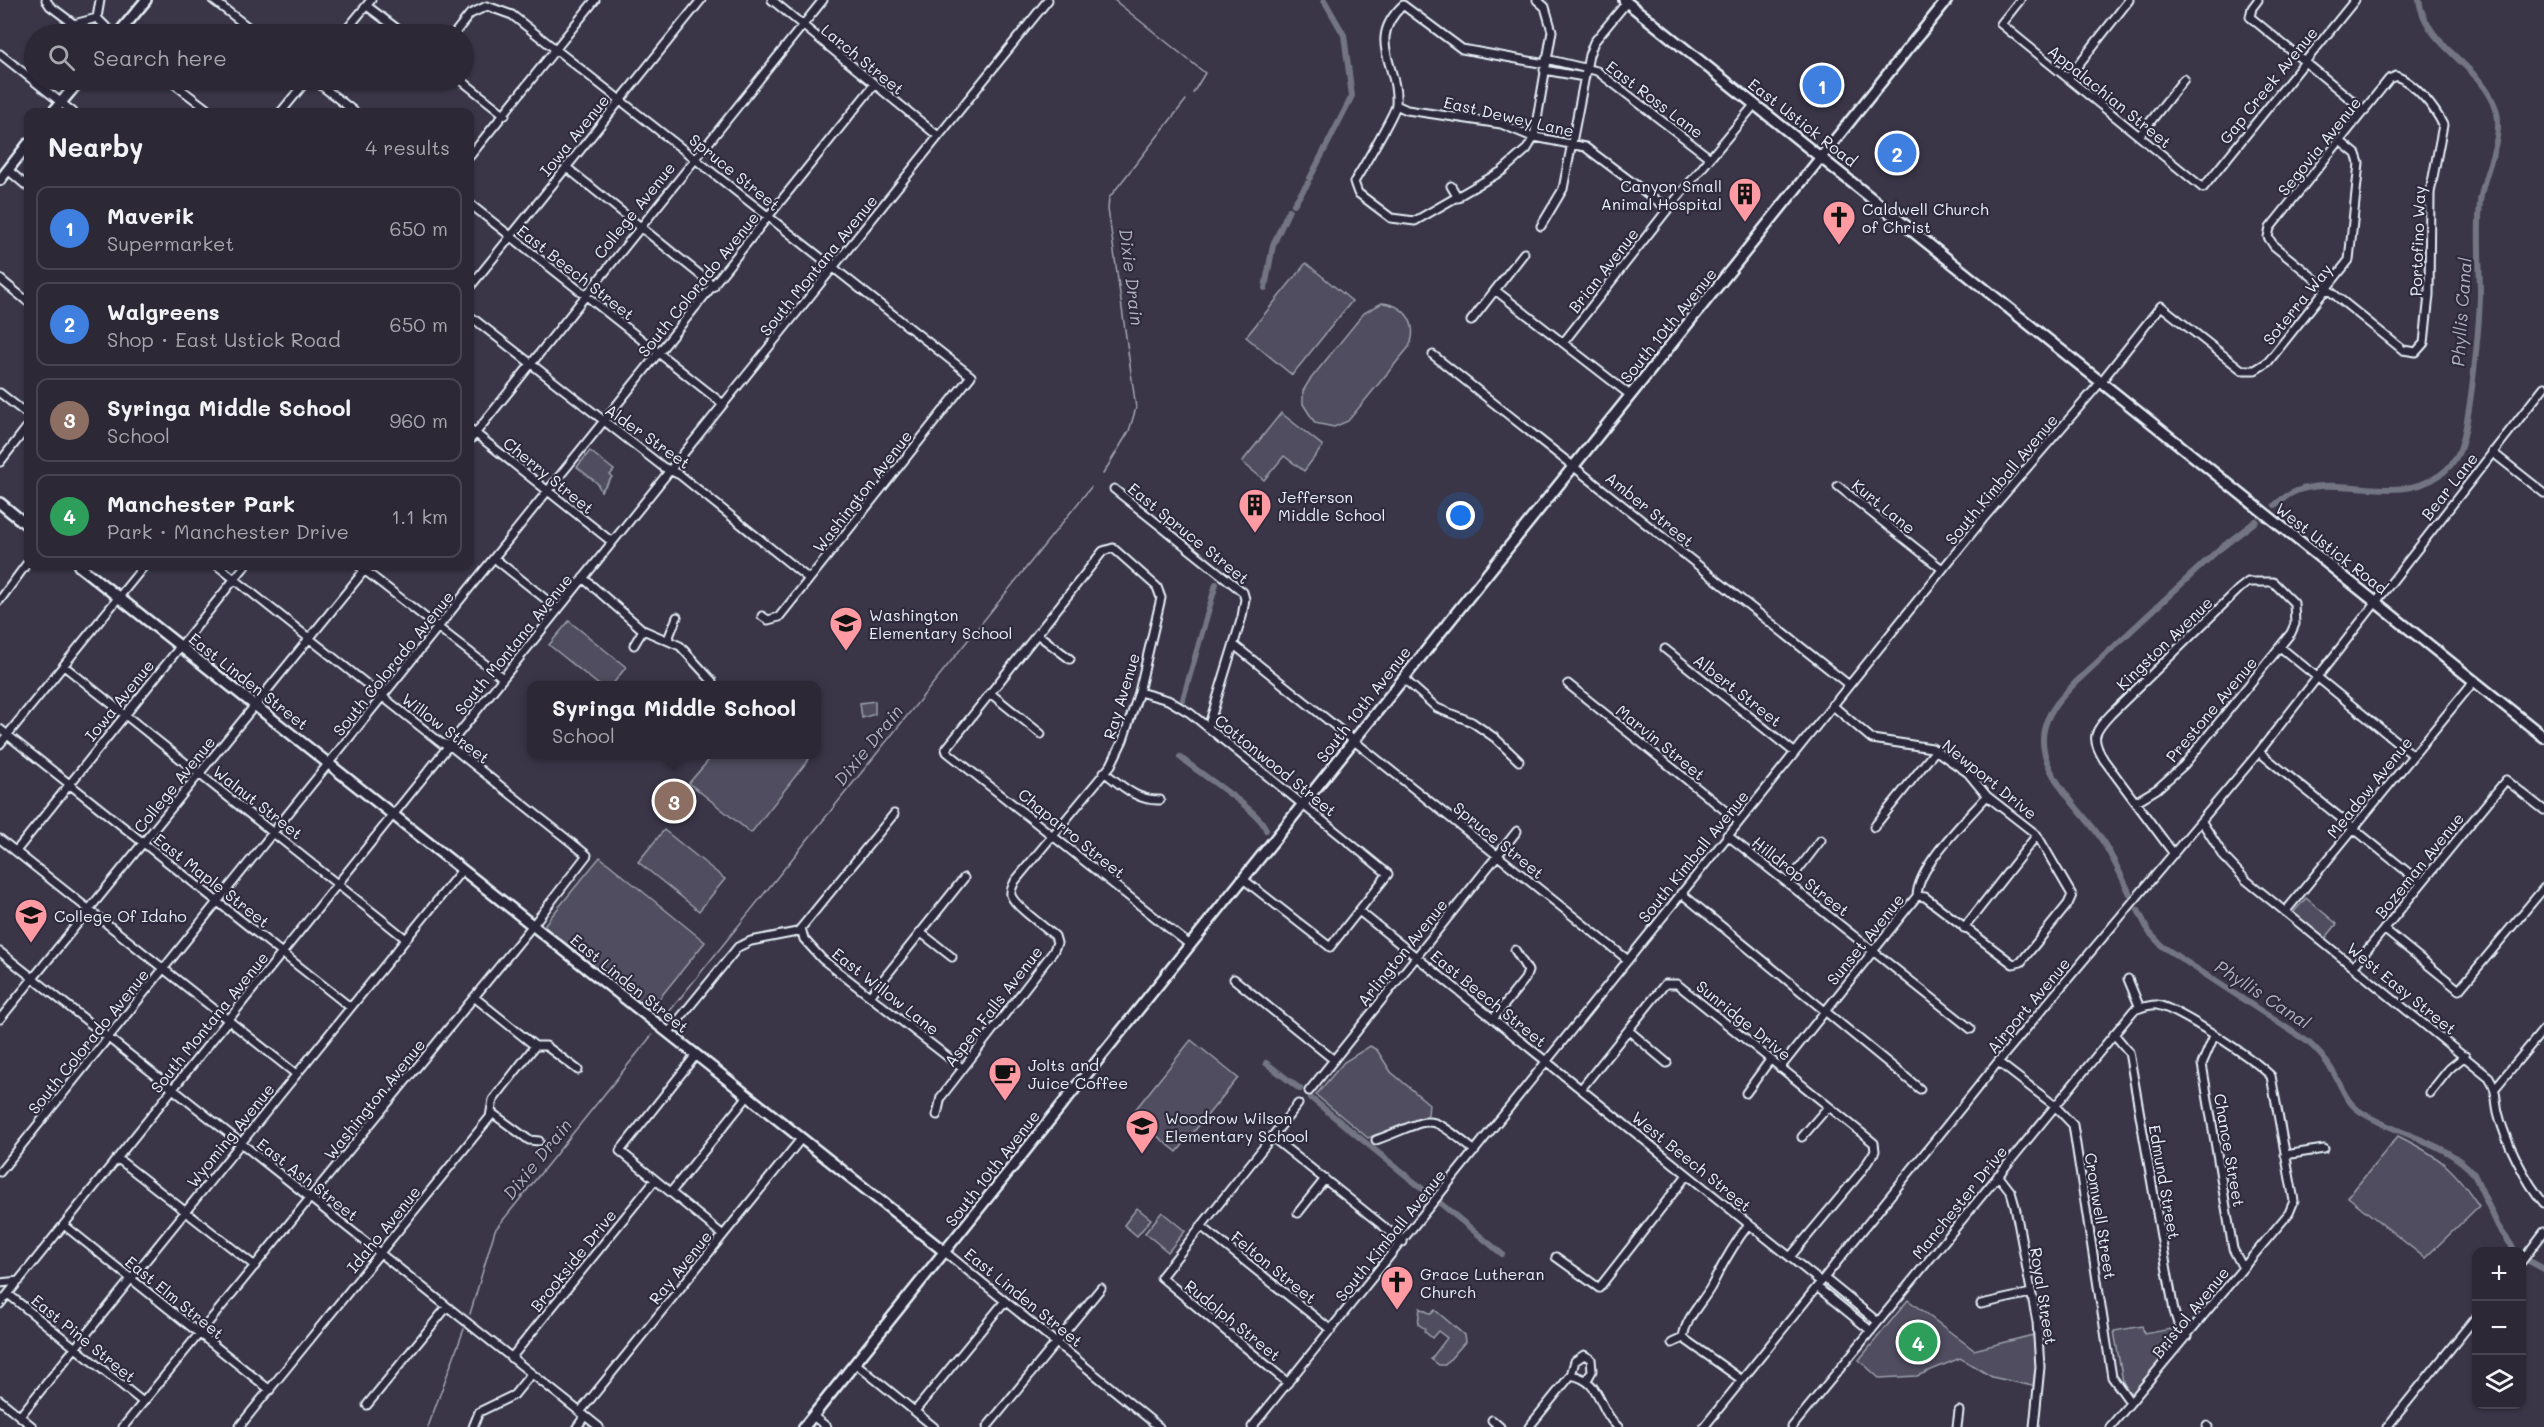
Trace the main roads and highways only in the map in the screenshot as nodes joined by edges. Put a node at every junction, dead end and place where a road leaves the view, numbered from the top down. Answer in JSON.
{"nodes":[{"id":1,"x":146,"y":0,"type":"edge"},
{"id":2,"x":1947,"y":0,"type":"edge"},
{"id":3,"x":1626,"y":1,"type":"edge"},
{"id":4,"x":126,"y":24,"type":"edge"},
{"id":5,"x":72,"y":90,"type":"edge"},
{"id":6,"x":57,"y":108,"type":"edge"},
{"id":7,"x":24,"y":149,"type":"edge"},
{"id":8,"x":1822,"y":156,"type":"junction"},
{"id":9,"x":0,"y":180,"type":"edge"},
{"id":10,"x":2100,"y":383,"type":"joint"},
{"id":11,"x":0,"y":503,"type":"edge"},
{"id":12,"x":24,"y":523,"type":"edge"},
{"id":13,"x":84,"y":570,"type":"edge"},
{"id":14,"x":2544,"y":737,"type":"edge"},
{"id":15,"x":945,"y":1252,"type":"junction"},
{"id":16,"x":804,"y":1427,"type":"edge"}],
"edges":[{"from":1,"to":4,"type":"main road"},
{"from":2,"to":8,"type":"main road","name":"South 10th Avenue"},
{"from":3,"to":8,"type":"main road","name":"East Ustick Road"},
{"from":5,"to":6,"type":"main road"},
{"from":7,"to":9,"type":"main road"},
{"from":8,"to":10,"type":"main road","name":"East Ustick Road"},
{"from":8,"to":15,"type":"main road","name":"South 10th Avenue"},
{"from":10,"to":14,"type":"main road","name":"West Ustick Road"},
{"from":11,"to":12,"type":"main road"},
{"from":13,"to":15,"type":"main road","name":"East Linden Street"},
{"from":15,"to":16,"type":"main road","name":"South 10th Avenue"}]}
